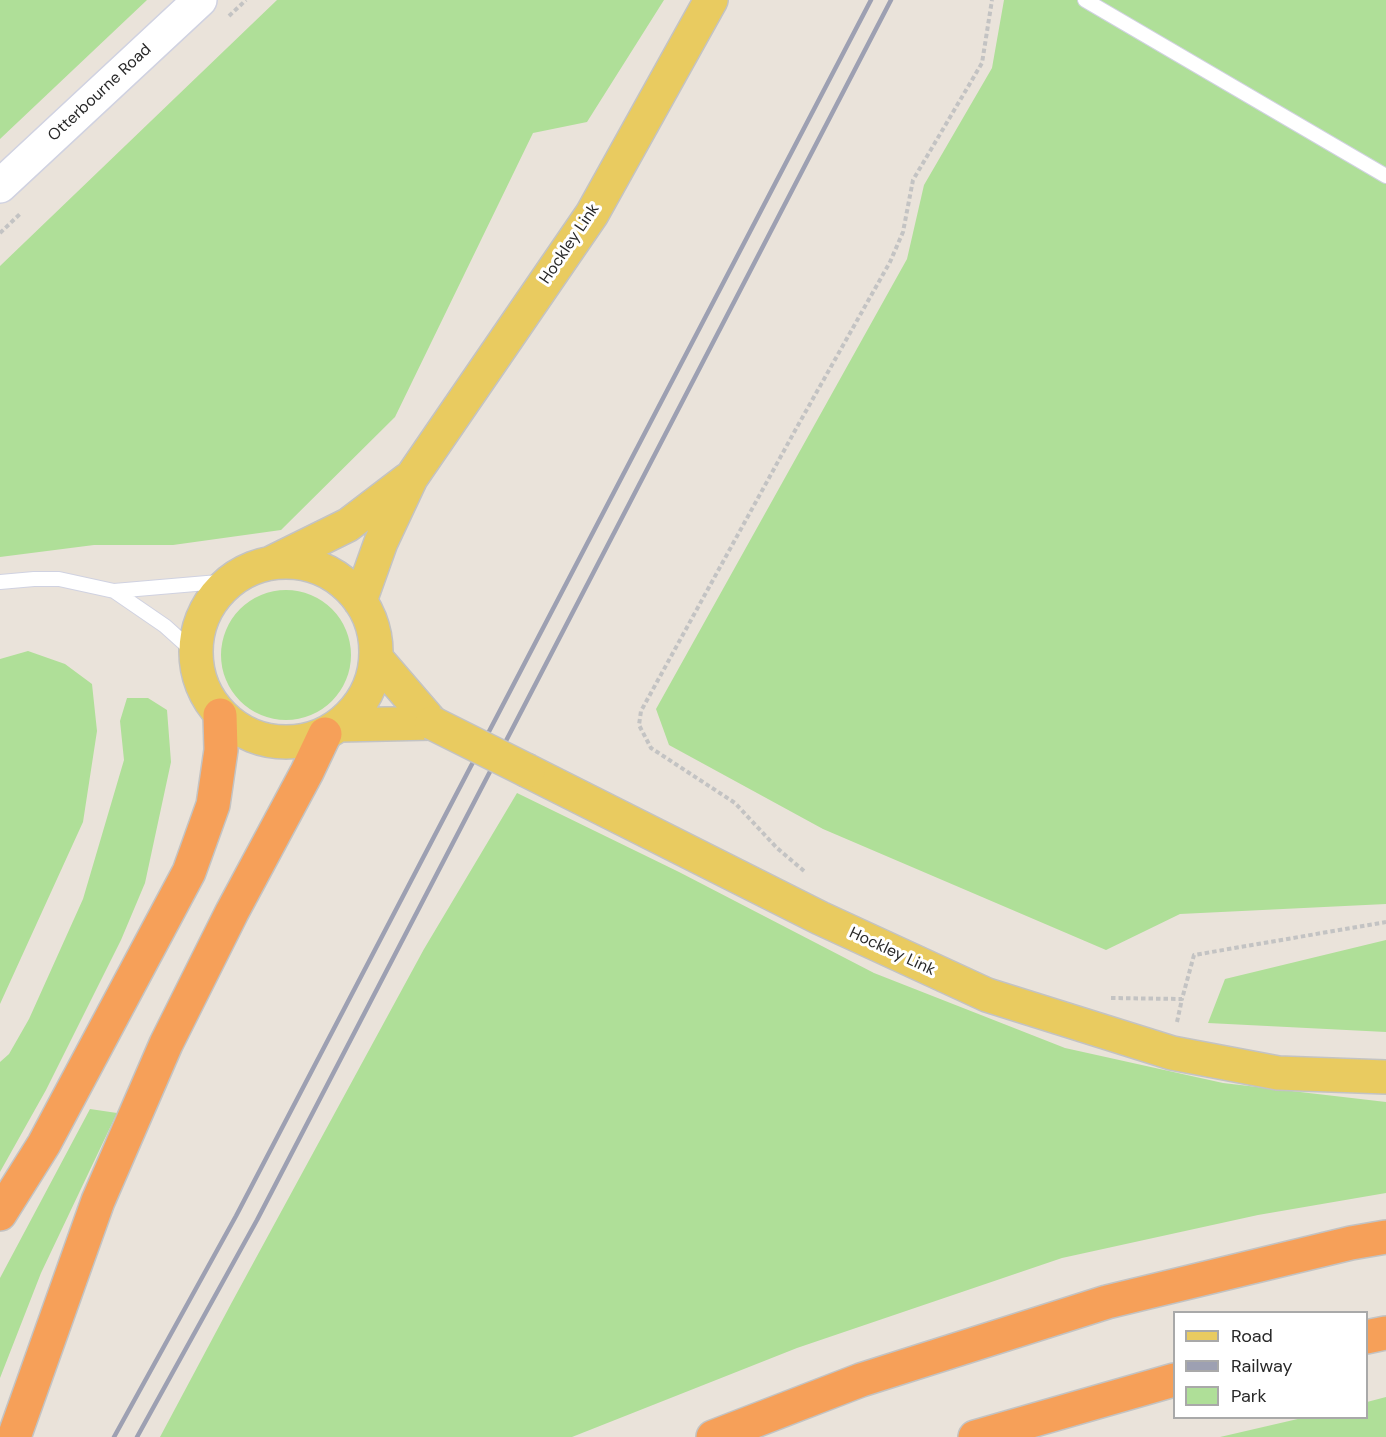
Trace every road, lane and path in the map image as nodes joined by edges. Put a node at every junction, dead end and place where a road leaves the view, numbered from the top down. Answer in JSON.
{"nodes":[{"id":1,"x":200,"y":0,"type":"edge"},
{"id":2,"x":711,"y":0,"type":"edge"},
{"id":3,"x":992,"y":0,"type":"edge"},
{"id":4,"x":1085,"y":0,"type":"edge"},
{"id":5,"x":1386,"y":176,"type":"edge"},
{"id":6,"x":0,"y":186,"type":"edge"},
{"id":7,"x":411,"y":478,"type":"junction"},
{"id":8,"x":271,"y":563,"type":"junction"},
{"id":9,"x":230,"y":581,"type":"junction"},
{"id":10,"x":0,"y":582,"type":"edge"},
{"id":11,"x":114,"y":591,"type":"junction"},
{"id":12,"x":360,"y":601,"type":"junction"},
{"id":13,"x":195,"y":653,"type":"junction"},
{"id":14,"x":376,"y":658,"type":"junction"},
{"id":15,"x":220,"y":714,"type":"junction"},
{"id":16,"x":432,"y":723,"type":"junction"},
{"id":17,"x":333,"y":730,"type":"junction"},
{"id":18,"x":809,"y":875,"type":"dead end"},
{"id":19,"x":1386,"y":922,"type":"edge"},
{"id":20,"x":1102,"y":995,"type":"dead end"},
{"id":21,"x":1386,"y":1077,"type":"edge"},
{"id":22,"x":0,"y":1214,"type":"edge"},
{"id":23,"x":1386,"y":1237,"type":"edge"},
{"id":24,"x":1386,"y":1333,"type":"edge"},
{"id":25,"x":1368,"y":1337,"type":"edge"},
{"id":26,"x":1173,"y":1380,"type":"edge"},
{"id":27,"x":14,"y":1437,"type":"edge"},
{"id":28,"x":713,"y":1437,"type":"edge"},
{"id":29,"x":975,"y":1437,"type":"edge"}],
"edges":[{"from":1,"to":6,"type":"street","name":"Otterbourne Road"},
{"from":2,"to":7,"type":"main road","name":"Hockley Link"},
{"from":3,"to":18,"type":"path"},
{"from":4,"to":5,"type":"lane"},
{"from":7,"to":8,"type":"main road","name":"Hockley Link"},
{"from":7,"to":12,"type":"main road","name":"Hockley Link"},
{"from":8,"to":9,"type":"main road"},
{"from":8,"to":12,"type":"main road"},
{"from":9,"to":11,"type":"lane"},
{"from":9,"to":13,"type":"main road"},
{"from":10,"to":11,"type":"lane"},
{"from":11,"to":13,"type":"lane"},
{"from":12,"to":14,"type":"main road"},
{"from":13,"to":15,"type":"main road"},
{"from":14,"to":16,"type":"main road","name":"Hockley Link"},
{"from":14,"to":17,"type":"main road"},
{"from":15,"to":17,"type":"main road"},
{"from":15,"to":22,"type":"highway"},
{"from":16,"to":17,"type":"main road","name":"Hockley Link"},
{"from":16,"to":21,"type":"main road","name":"Hockley Link","bridge":true},
{"from":17,"to":27,"type":"highway"},
{"from":19,"to":20,"type":"path"},
{"from":23,"to":28,"type":"highway"},
{"from":24,"to":25,"type":"highway"},
{"from":26,"to":29,"type":"highway"}]}
